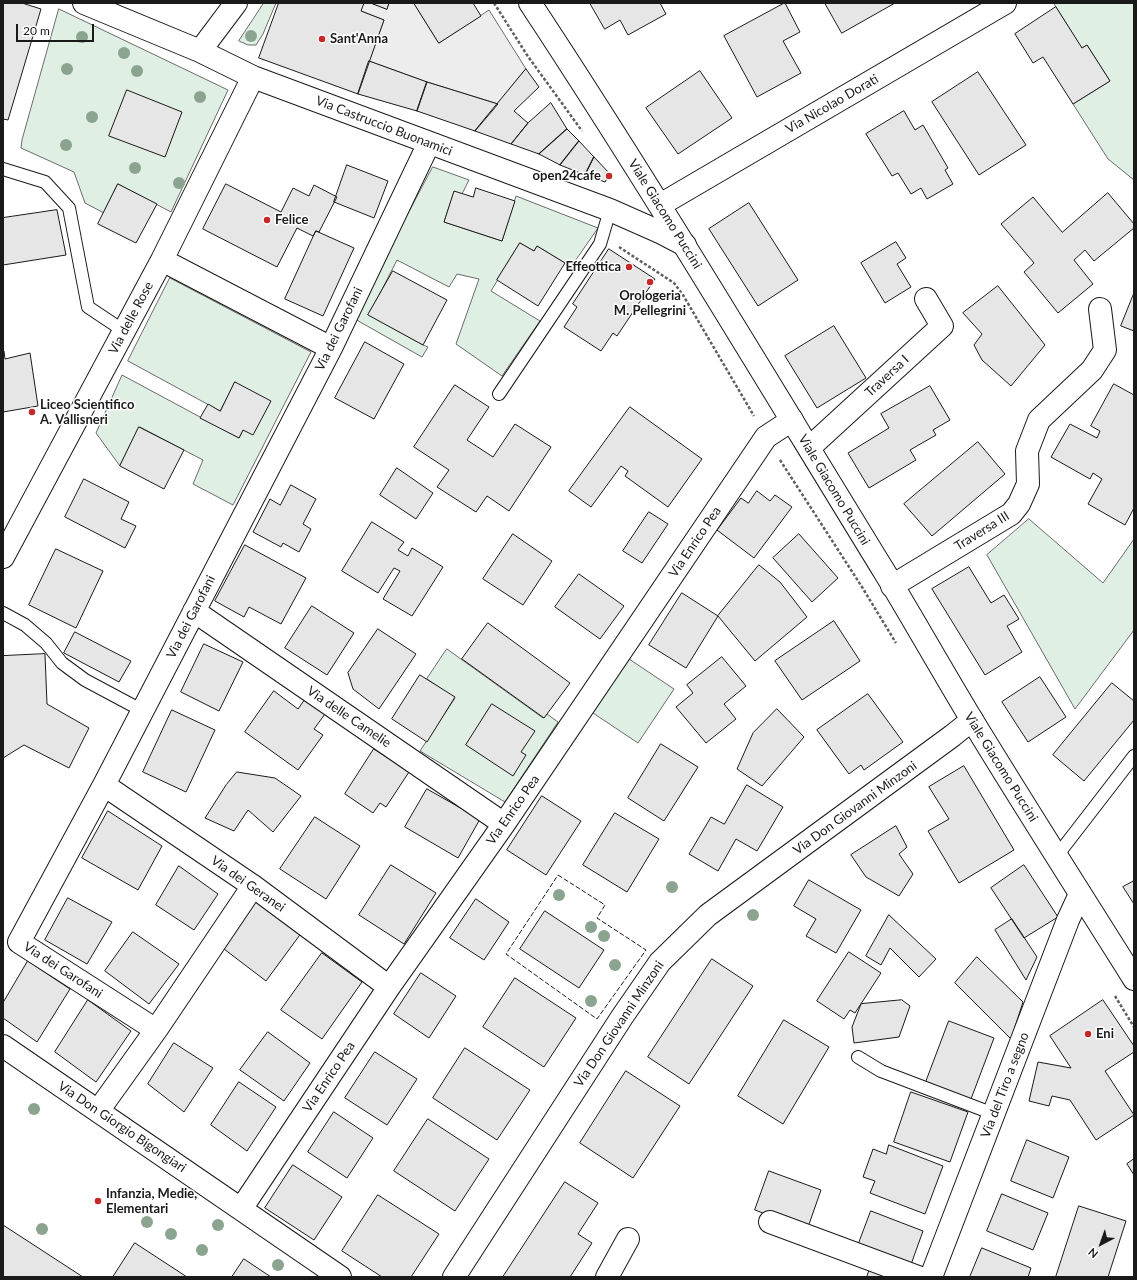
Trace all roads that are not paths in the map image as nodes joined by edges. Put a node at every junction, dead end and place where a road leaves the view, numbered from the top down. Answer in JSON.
{"nodes":[{"id":1,"x":84,"y":3,"type":"edge"},
{"id":2,"x":236,"y":3,"type":"edge"},
{"id":3,"x":530,"y":3,"type":"edge"},
{"id":4,"x":1005,"y":3,"type":"edge"},
{"id":5,"x":200,"y":51,"type":"junction"},
{"id":6,"x":253,"y":77,"type":"junction"},
{"id":7,"x":429,"y":143,"type":"junction"},
{"id":8,"x":3,"y":170,"type":"edge"},
{"id":9,"x":660,"y":205,"type":"junction"},
{"id":10,"x":613,"y":212,"type":"junction"},
{"id":11,"x":685,"y":245,"type":"junction"},
{"id":12,"x":162,"y":260,"type":"junction"},
{"id":13,"x":926,"y":299,"type":"dead end"},
{"id":14,"x":1100,"y":309,"type":"dead end"},
{"id":15,"x":124,"y":331,"type":"junction"},
{"id":16,"x":331,"y":348,"type":"junction"},
{"id":17,"x":499,"y":394,"type":"dead end"},
{"id":18,"x":792,"y":420,"type":"junction"},
{"id":19,"x":809,"y":448,"type":"junction"},
{"id":20,"x":3,"y":557,"type":"edge"},
{"id":21,"x":892,"y":586,"type":"junction"},
{"id":22,"x":194,"y":611,"type":"junction"},
{"id":23,"x":3,"y":613,"type":"edge"},
{"id":24,"x":143,"y":711,"type":"junction"},
{"id":25,"x":972,"y":720,"type":"junction"},
{"id":26,"x":1134,"y":756,"type":"edge"},
{"id":27,"x":104,"y":785,"type":"junction"},
{"id":28,"x":504,"y":824,"type":"junction"},
{"id":29,"x":1056,"y":857,"type":"junction"},
{"id":30,"x":253,"y":886,"type":"junction"},
{"id":31,"x":1080,"y":894,"type":"junction"},
{"id":32,"x":1134,"y":979,"type":"edge"},
{"id":33,"x":389,"y":987,"type":"junction"},
{"id":34,"x":156,"y":1030,"type":"junction"},
{"id":35,"x":3,"y":1046,"type":"edge"},
{"id":36,"x":858,"y":1057,"type":"dead end"},
{"id":37,"x":98,"y":1111,"type":"junction"},
{"id":38,"x":994,"y":1114,"type":"junction"},
{"id":39,"x":241,"y":1209,"type":"junction"},
{"id":40,"x":770,"y":1222,"type":"dead end"},
{"id":41,"x":628,"y":1239,"type":"dead end"},
{"id":42,"x":340,"y":1277,"type":"edge"},
{"id":43,"x":454,"y":1277,"type":"edge"},
{"id":44,"x":607,"y":1277,"type":"edge"},
{"id":45,"x":918,"y":1277,"type":"edge"},
{"id":46,"x":931,"y":1277,"type":"edge"}],
"edges":[{"from":1,"to":5,"type":"street","name":"Via Castruccio Buonamici"},
{"from":2,"to":5,"type":"street"},
{"from":3,"to":9,"type":"street","name":"Viale Giacomo Puccini"},
{"from":4,"to":9,"type":"street","name":"Via Nicolao Dorati"},
{"from":5,"to":6,"type":"street","name":"Via Castruccio Buonamici"},
{"from":6,"to":7,"type":"street","name":"Via Castruccio Buonamici"},
{"from":6,"to":12,"type":"street","name":"Via delle Rose"},
{"from":7,"to":10,"type":"street","name":"Via Castruccio Buonamici"},
{"from":7,"to":16,"type":"street","name":"Via dei Garofani"},
{"from":8,"to":15,"type":"lane"},
{"from":9,"to":11,"type":"street","name":"Viale Giacomo Puccini"},
{"from":10,"to":11,"type":"street","name":"Via Castruccio Buonamici"},
{"from":10,"to":17,"type":"lane"},
{"from":11,"to":18,"type":"street","name":"Viale Giacomo Puccini"},
{"from":12,"to":15,"type":"street","name":"Via delle Rose"},
{"from":12,"to":16,"type":"street"},
{"from":13,"to":19,"type":"street","name":"Traversa I"},
{"from":14,"to":21,"type":"street","name":"Traversa III"},
{"from":15,"to":20,"type":"street","name":"Via delle Rose"},
{"from":16,"to":22,"type":"street","name":"Via dei Garofani"},
{"from":18,"to":19,"type":"street","name":"Viale Giacomo Puccini"},
{"from":18,"to":28,"type":"street","name":"Via Enrico Pea"},
{"from":19,"to":21,"type":"street","name":"Viale Giacomo Puccini"},
{"from":21,"to":25,"type":"street","name":"Viale Giacomo Puccini"},
{"from":22,"to":24,"type":"street","name":"Via dei Garofani"},
{"from":22,"to":28,"type":"street","name":"Via delle Camelie"},
{"from":23,"to":24,"type":"lane"},
{"from":24,"to":27,"type":"street","name":"Via dei Garofani"},
{"from":25,"to":29,"type":"street","name":"Viale Giacomo Puccini"},
{"from":25,"to":43,"type":"street","name":"Via Don Giovanni Minzoni"},
{"from":26,"to":29,"type":"lane"},
{"from":27,"to":30,"type":"street","name":"Via dei Geranei"},
{"from":27,"to":34,"type":"street","name":"Via dei Garofani"},
{"from":28,"to":33,"type":"street","name":"Via Enrico Pea"},
{"from":29,"to":31,"type":"street","name":"Viale Giacomo Puccini"},
{"from":30,"to":33,"type":"street","name":"Via dei Geranei"},
{"from":30,"to":34,"type":"street"},
{"from":31,"to":32,"type":"street","name":"Viale Giacomo Puccini"},
{"from":31,"to":38,"type":"street","name":"Via del Tiro a segno"},
{"from":33,"to":39,"type":"street","name":"Via Enrico Pea"},
{"from":34,"to":37,"type":"street"},
{"from":35,"to":37,"type":"street","name":"Via Don Giorgio Bigongiari"},
{"from":36,"to":38,"type":"lane"},
{"from":37,"to":39,"type":"street","name":"Via Don Giorgio Bigongiari"},
{"from":38,"to":46,"type":"street","name":"Via del Tiro a segno"},
{"from":39,"to":42,"type":"street","name":"Via Don Giorgio Bigongiari"},
{"from":40,"to":45,"type":"street"},
{"from":41,"to":44,"type":"street"}]}
